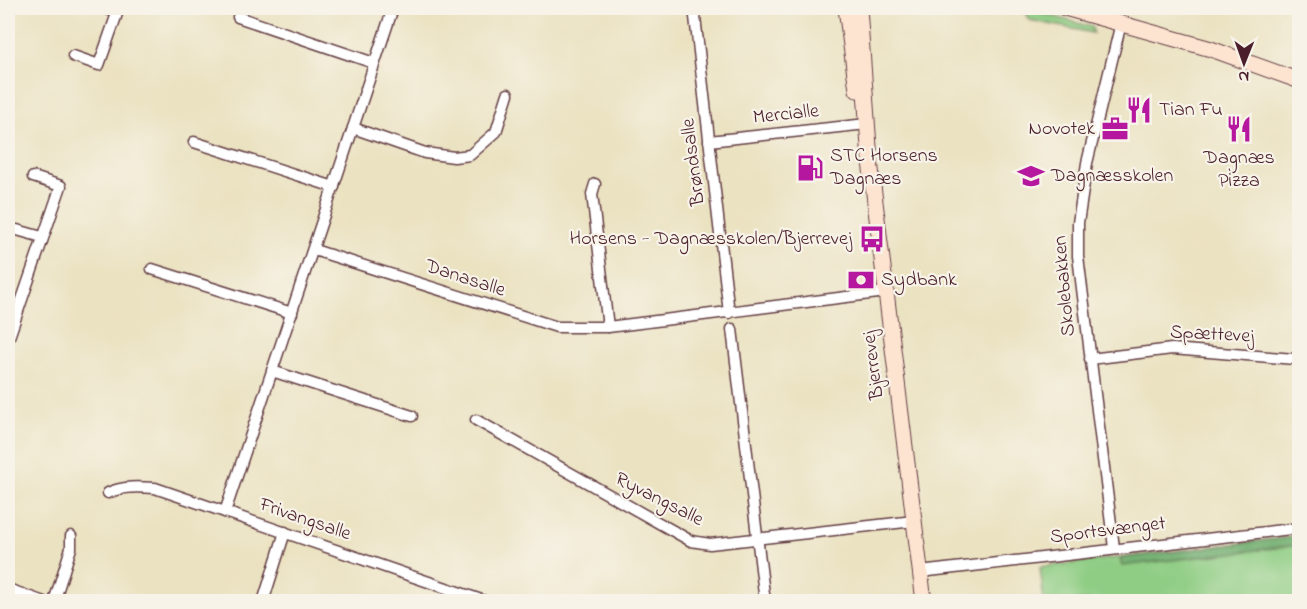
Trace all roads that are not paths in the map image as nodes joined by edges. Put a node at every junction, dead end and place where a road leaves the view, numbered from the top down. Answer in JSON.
{"nodes":[{"id":1,"x":103,"y":8,"type":"edge"},
{"id":2,"x":393,"y":8,"type":"edge"},
{"id":3,"x":694,"y":8,"type":"edge"},
{"id":4,"x":846,"y":8,"type":"edge"},
{"id":5,"x":859,"y":8,"type":"edge"},
{"id":6,"x":1065,"y":8,"type":"edge"},
{"id":7,"x":118,"y":10,"type":"edge"},
{"id":8,"x":238,"y":17,"type":"dead end"},
{"id":9,"x":1121,"y":23,"type":"junction"},
{"id":10,"x":73,"y":56,"type":"dead end"},
{"id":11,"x":374,"y":63,"type":"junction"},
{"id":12,"x":1299,"y":81,"type":"edge"},
{"id":13,"x":508,"y":93,"type":"dead end"},
{"id":14,"x":867,"y":124,"type":"junction"},
{"id":15,"x":353,"y":128,"type":"junction"},
{"id":16,"x":710,"y":141,"type":"junction"},
{"id":17,"x":194,"y":142,"type":"dead end"},
{"id":18,"x":33,"y":177,"type":"dead end"},
{"id":19,"x":595,"y":184,"type":"dead end"},
{"id":20,"x":334,"y":187,"type":"junction"},
{"id":21,"x":17,"y":230,"type":"dead end"},
{"id":22,"x":42,"y":237,"type":"junction"},
{"id":23,"x":314,"y":250,"type":"junction"},
{"id":24,"x":152,"y":269,"type":"dead end"},
{"id":25,"x":886,"y":292,"type":"junction"},
{"id":26,"x":8,"y":301,"type":"edge"},
{"id":27,"x":19,"y":304,"type":"junction"},
{"id":28,"x":292,"y":313,"type":"junction"},
{"id":29,"x":729,"y":313,"type":"junction"},
{"id":30,"x":608,"y":327,"type":"junction"},
{"id":31,"x":732,"y":329,"type":"dead end"},
{"id":32,"x":8,"y":340,"type":"edge"},
{"id":33,"x":1090,"y":359,"type":"junction"},
{"id":34,"x":1295,"y":359,"type":"dead end"},
{"id":35,"x":272,"y":371,"type":"junction"},
{"id":36,"x":412,"y":416,"type":"dead end"},
{"id":37,"x":476,"y":420,"type":"dead end"},
{"id":38,"x":108,"y":493,"type":"dead end"},
{"id":39,"x":225,"y":512,"type":"junction"},
{"id":40,"x":914,"y":520,"type":"junction"},
{"id":41,"x":1299,"y":528,"type":"edge"},
{"id":42,"x":285,"y":532,"type":"junction"},
{"id":43,"x":71,"y":536,"type":"dead end"},
{"id":44,"x":757,"y":540,"type":"junction"},
{"id":45,"x":1114,"y":548,"type":"junction"},
{"id":46,"x":921,"y":572,"type":"junction"},
{"id":47,"x":8,"y":589,"type":"edge"},
{"id":48,"x":44,"y":602,"type":"edge"},
{"id":49,"x":54,"y":602,"type":"edge"},
{"id":50,"x":263,"y":602,"type":"edge"},
{"id":51,"x":488,"y":602,"type":"edge"},
{"id":52,"x":765,"y":602,"type":"edge"},
{"id":53,"x":924,"y":602,"type":"edge"}],
"edges":[{"from":1,"to":7,"type":"street"},
{"from":2,"to":11,"type":"street"},
{"from":3,"to":16,"type":"street","name":"Brøndsalle"},
{"from":4,"to":14,"type":"street","name":"Bjerrevej"},
{"from":5,"to":14,"type":"street","name":"Bjerrevej"},
{"from":6,"to":9,"type":"street"},
{"from":7,"to":10,"type":"street"},
{"from":8,"to":11,"type":"street"},
{"from":9,"to":12,"type":"street"},
{"from":9,"to":33,"type":"street","name":"Skolebakken"},
{"from":11,"to":15,"type":"street"},
{"from":13,"to":15,"type":"street"},
{"from":14,"to":16,"type":"street","name":"Mercialle"},
{"from":14,"to":25,"type":"street","name":"Bjerrevej"},
{"from":15,"to":20,"type":"street"},
{"from":16,"to":29,"type":"street","name":"Brøndsalle"},
{"from":17,"to":20,"type":"street"},
{"from":18,"to":22,"type":"street"},
{"from":19,"to":30,"type":"street"},
{"from":20,"to":23,"type":"street"},
{"from":21,"to":22,"type":"street"},
{"from":22,"to":27,"type":"street"},
{"from":23,"to":28,"type":"street"},
{"from":23,"to":30,"type":"street","name":"Danasalle"},
{"from":24,"to":28,"type":"street"},
{"from":25,"to":29,"type":"street","name":"Danasalle"},
{"from":25,"to":40,"type":"street","name":"Bjerrevej"},
{"from":26,"to":27,"type":"street"},
{"from":27,"to":32,"type":"street"},
{"from":28,"to":35,"type":"street"},
{"from":29,"to":30,"type":"street","name":"Danasalle"},
{"from":31,"to":44,"type":"street"},
{"from":33,"to":34,"type":"street","name":"Spættevej"},
{"from":33,"to":45,"type":"street","name":"Skolebakken"},
{"from":35,"to":36,"type":"street"},
{"from":35,"to":39,"type":"street"},
{"from":37,"to":44,"type":"street","name":"Ryvangsalle"},
{"from":38,"to":39,"type":"street","name":"Frivangsalle"},
{"from":39,"to":42,"type":"street","name":"Frivangsalle"},
{"from":40,"to":44,"type":"street","name":"Ryvangsalle"},
{"from":40,"to":46,"type":"street","name":"Bjerrevej"},
{"from":41,"to":45,"type":"street","name":"Sportsvænget"},
{"from":42,"to":50,"type":"street"},
{"from":42,"to":51,"type":"street","name":"Frivangsalle"},
{"from":43,"to":49,"type":"street"},
{"from":44,"to":52,"type":"street"},
{"from":45,"to":46,"type":"street","name":"Sportsvænget"},
{"from":46,"to":53,"type":"street","name":"Bjerrevej"},
{"from":47,"to":48,"type":"street"}]}
